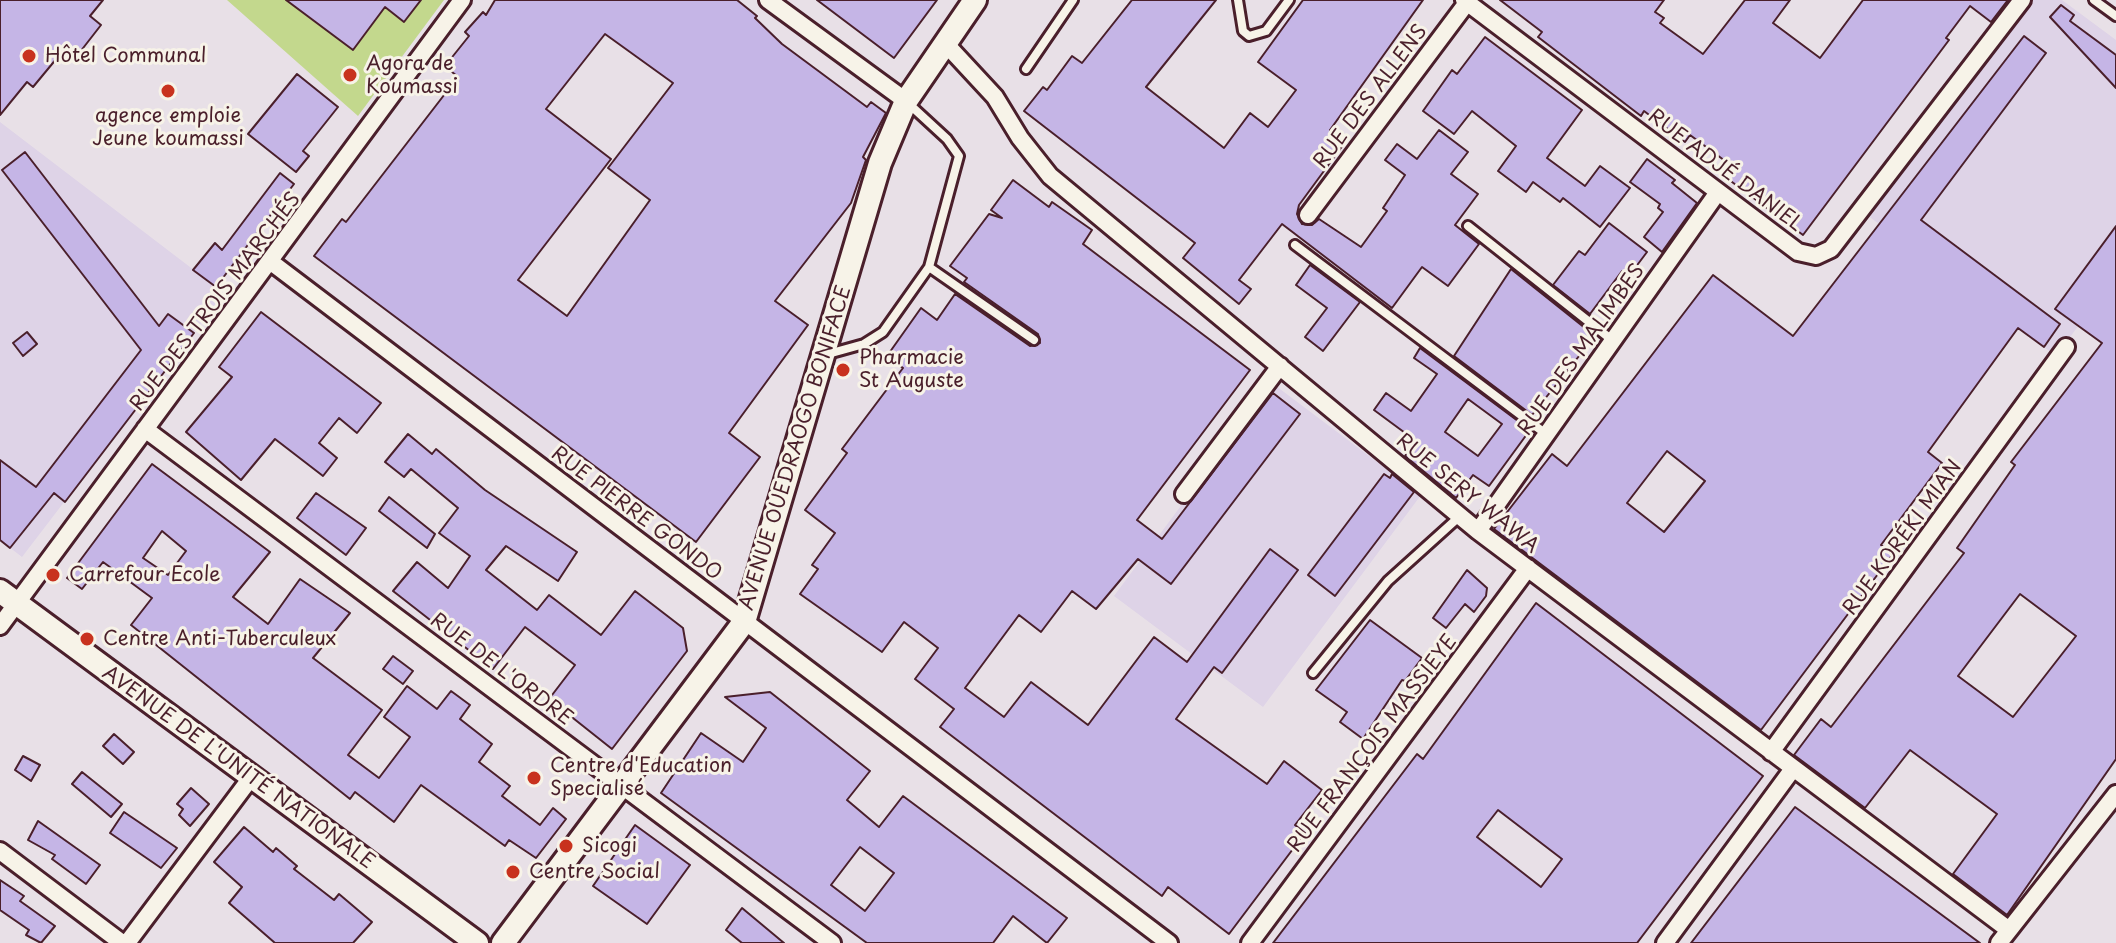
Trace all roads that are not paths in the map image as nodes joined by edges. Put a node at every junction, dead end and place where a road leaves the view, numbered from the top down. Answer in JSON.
{"nodes":[{"id":1,"x":462,"y":0,"type":"edge"},
{"id":2,"x":768,"y":0,"type":"edge"},
{"id":3,"x":975,"y":0,"type":"edge"},
{"id":4,"x":1073,"y":0,"type":"edge"},
{"id":5,"x":1238,"y":0,"type":"edge"},
{"id":6,"x":1289,"y":0,"type":"edge"},
{"id":7,"x":2022,"y":0,"type":"edge"},
{"id":8,"x":2094,"y":0,"type":"edge"},
{"id":9,"x":1467,"y":1,"type":"edge"},
{"id":10,"x":2116,"y":16,"type":"edge"},
{"id":11,"x":944,"y":42,"type":"junction"},
{"id":12,"x":1026,"y":69,"type":"dead end"},
{"id":13,"x":906,"y":101,"type":"junction"},
{"id":14,"x":1718,"y":192,"type":"junction"},
{"id":15,"x":1308,"y":215,"type":"dead end"},
{"id":16,"x":1468,"y":226,"type":"dead end"},
{"id":17,"x":1295,"y":245,"type":"dead end"},
{"id":18,"x":271,"y":262,"type":"junction"},
{"id":19,"x":929,"y":267,"type":"junction"},
{"id":20,"x":1034,"y":340,"type":"dead end"},
{"id":21,"x":1613,"y":341,"type":"junction"},
{"id":22,"x":2066,"y":347,"type":"dead end"},
{"id":23,"x":824,"y":355,"type":"junction"},
{"id":24,"x":1280,"y":366,"type":"junction"},
{"id":25,"x":145,"y":429,"type":"junction"},
{"id":26,"x":1547,"y":434,"type":"junction"},
{"id":27,"x":1184,"y":494,"type":"dead end"},
{"id":28,"x":1460,"y":516,"type":"junction"},
{"id":29,"x":1478,"y":531,"type":"junction"},
{"id":30,"x":1528,"y":568,"type":"junction"},
{"id":31,"x":8,"y":598,"type":"edge"},
{"id":32,"x":744,"y":622,"type":"junction"},
{"id":33,"x":0,"y":626,"type":"edge"},
{"id":34,"x":1313,"y":673,"type":"dead end"},
{"id":35,"x":1771,"y":752,"type":"junction"},
{"id":36,"x":1792,"y":770,"type":"junction"},
{"id":37,"x":250,"y":779,"type":"junction"},
{"id":38,"x":621,"y":785,"type":"junction"},
{"id":39,"x":2116,"y":794,"type":"edge"},
{"id":40,"x":0,"y":851,"type":"edge"},
{"id":41,"x":2004,"y":937,"type":"edge"},
{"id":42,"x":124,"y":943,"type":"edge"},
{"id":43,"x":477,"y":943,"type":"edge"},
{"id":44,"x":503,"y":943,"type":"edge"},
{"id":45,"x":832,"y":943,"type":"edge"},
{"id":46,"x":1169,"y":943,"type":"edge"},
{"id":47,"x":1250,"y":943,"type":"edge"},
{"id":48,"x":1665,"y":943,"type":"edge"}],
"edges":[{"from":1,"to":18,"type":"street","name":"RUE DES TROIS MARCHÉS"},
{"from":2,"to":13,"type":"street"},
{"from":3,"to":11,"type":"street","name":"AVENUE OUEDRAOGO BONIFACE"},
{"from":4,"to":12,"type":"lane"},
{"from":5,"to":6,"type":"lane"},
{"from":7,"to":14,"type":"street","name":"RUE ADJÉ DANIEL"},
{"from":8,"to":10,"type":"lane"},
{"from":9,"to":14,"type":"street","name":"RUE ADJÉ DANIEL"},
{"from":9,"to":15,"type":"street","name":"RUE DES ALLENS"},
{"from":11,"to":13,"type":"street","name":"AVENUE OUEDRAOGO BONIFACE"},
{"from":11,"to":24,"type":"street","name":"RUE SERY WAWA"},
{"from":13,"to":19,"type":"lane"},
{"from":13,"to":23,"type":"street","name":"AVENUE OUEDRAOGO BONIFACE"},
{"from":14,"to":21,"type":"street","name":"RUE DES MALIMBES"},
{"from":16,"to":21,"type":"lane"},
{"from":17,"to":26,"type":"lane"},
{"from":18,"to":25,"type":"street","name":"RUE DES TROIS MARCHÉS"},
{"from":18,"to":32,"type":"street","name":"RUE PIERRE GONDO"},
{"from":19,"to":20,"type":"lane"},
{"from":19,"to":23,"type":"lane"},
{"from":21,"to":26,"type":"street","name":"RUE DES MALIMBES"},
{"from":22,"to":35,"type":"street","name":"RUE KORÉKI MIAN"},
{"from":23,"to":32,"type":"street","name":"AVENUE OUEDRAOGO BONIFACE"},
{"from":24,"to":27,"type":"street"},
{"from":24,"to":28,"type":"street","name":"RUE SERY WAWA"},
{"from":25,"to":31,"type":"street","name":"RUE DES TROIS MARCHÉS"},
{"from":25,"to":38,"type":"street","name":"RUE DE L'ORDRE"},
{"from":26,"to":29,"type":"street","name":"RUE DES MALIMBES"},
{"from":28,"to":29,"type":"street","name":"RUE SERY WAWA"},
{"from":28,"to":34,"type":"lane"},
{"from":29,"to":30,"type":"street","name":"RUE SERY WAWA"},
{"from":30,"to":35,"type":"street","name":"RUE SERY WAWA"},
{"from":30,"to":47,"type":"street","name":"RUE FRANÇOIS MASSIEYE"},
{"from":31,"to":33,"type":"street","name":"RUE DES TROIS MARCHÉS"},
{"from":31,"to":37,"type":"street","name":"AVENUE DE L'UNITÉ NATIONALE"},
{"from":32,"to":38,"type":"street","name":"AVENUE OUEDRAOGO BONIFACE"},
{"from":32,"to":46,"type":"street","name":"RUE PIERRE GONDO"},
{"from":35,"to":36,"type":"street","name":"RUE SERY WAWA"},
{"from":36,"to":41,"type":"street","name":"RUE SERY WAWA"},
{"from":36,"to":48,"type":"street"},
{"from":37,"to":42,"type":"street"},
{"from":37,"to":43,"type":"street","name":"AVENUE DE L'UNITÉ NATIONALE"},
{"from":38,"to":44,"type":"street","name":"AVENUE OUEDRAOGO BONIFACE"},
{"from":38,"to":45,"type":"street","name":"RUE DE L'ORDRE"},
{"from":39,"to":41,"type":"street"},
{"from":40,"to":42,"type":"street"}]}
